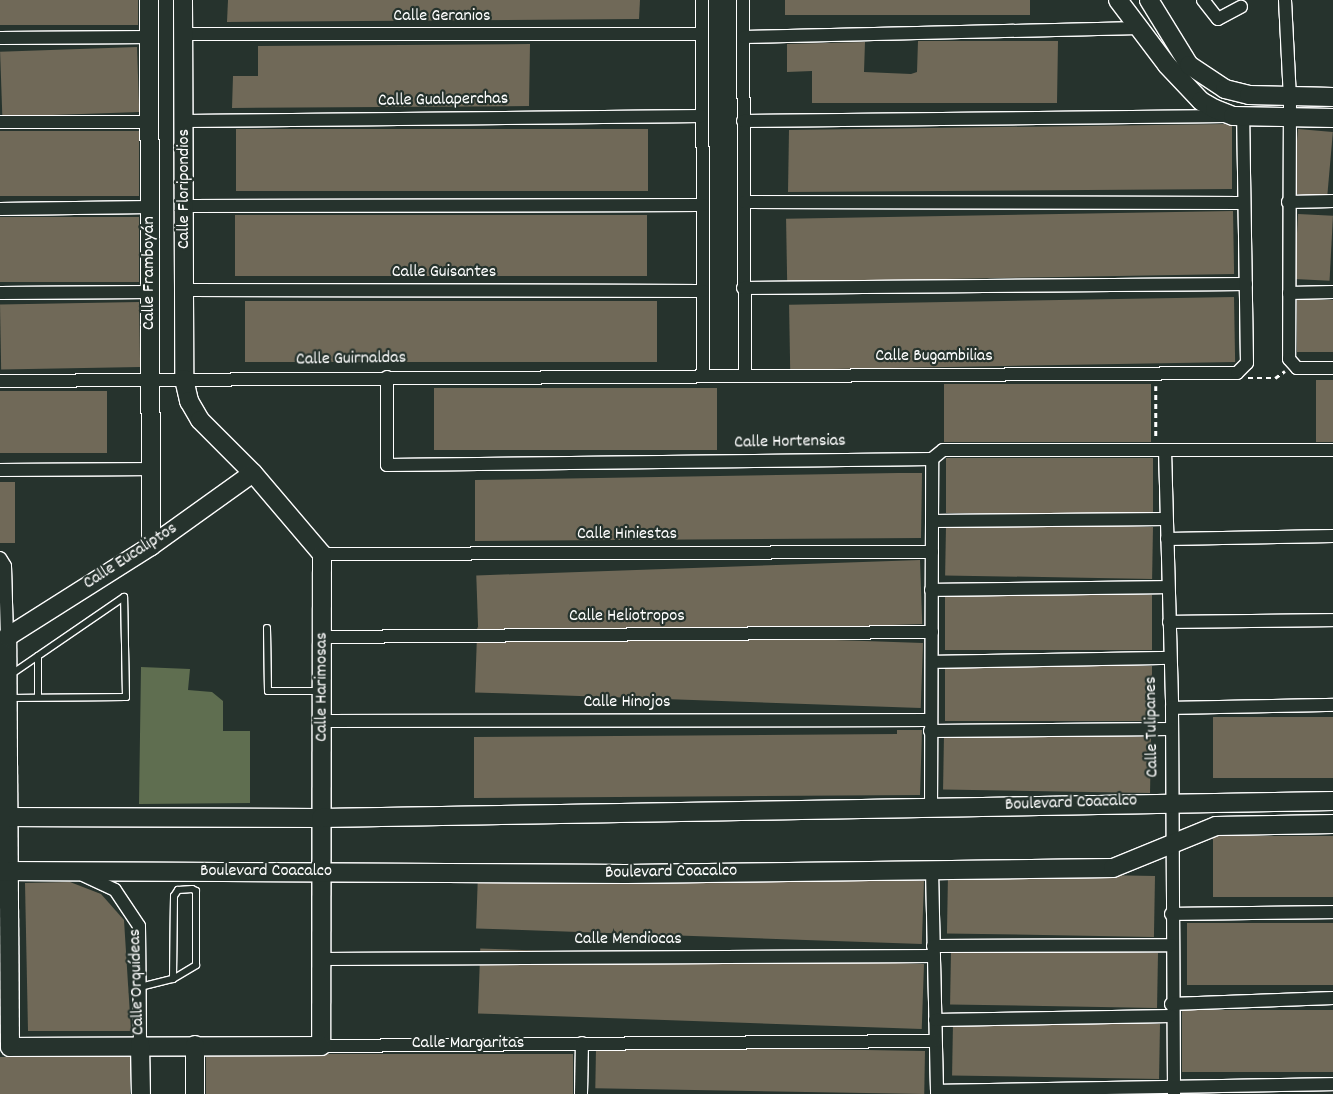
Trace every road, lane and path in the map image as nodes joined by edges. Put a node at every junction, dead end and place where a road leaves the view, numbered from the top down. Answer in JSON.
{"nodes":[{"id":1,"x":149,"y":0,"type":"edge"},
{"id":2,"x":183,"y":0,"type":"edge"},
{"id":3,"x":702,"y":0,"type":"edge"},
{"id":4,"x":743,"y":0,"type":"edge"},
{"id":5,"x":1118,"y":0,"type":"edge"},
{"id":6,"x":1149,"y":0,"type":"edge"},
{"id":7,"x":1203,"y":0,"type":"edge"},
{"id":8,"x":1284,"y":0,"type":"edge"},
{"id":9,"x":1241,"y":7,"type":"dead end"},
{"id":10,"x":1140,"y":28,"type":"junction"},
{"id":11,"x":183,"y":34,"type":"junction"},
{"id":12,"x":702,"y":34,"type":"junction"},
{"id":13,"x":150,"y":37,"type":"junction"},
{"id":14,"x":744,"y":37,"type":"junction"},
{"id":15,"x":0,"y":38,"type":"edge"},
{"id":16,"x":1333,"y":97,"type":"edge"},
{"id":17,"x":1290,"y":98,"type":"junction"},
{"id":18,"x":702,"y":116,"type":"junction"},
{"id":19,"x":1238,"y":116,"type":"junction"},
{"id":20,"x":1333,"y":118,"type":"edge"},
{"id":21,"x":1287,"y":119,"type":"junction"},
{"id":22,"x":184,"y":121,"type":"junction"},
{"id":23,"x":0,"y":122,"type":"edge"},
{"id":24,"x":149,"y":122,"type":"junction"},
{"id":25,"x":743,"y":122,"type":"junction"},
{"id":26,"x":744,"y":202,"type":"junction"},
{"id":27,"x":1288,"y":202,"type":"junction"},
{"id":28,"x":1333,"y":202,"type":"edge"},
{"id":29,"x":1244,"y":203,"type":"junction"},
{"id":30,"x":702,"y":205,"type":"junction"},
{"id":31,"x":185,"y":206,"type":"junction"},
{"id":32,"x":150,"y":208,"type":"junction"},
{"id":33,"x":0,"y":209,"type":"edge"},
{"id":34,"x":1246,"y":284,"type":"junction"},
{"id":35,"x":743,"y":288,"type":"junction"},
{"id":36,"x":185,"y":290,"type":"junction"},
{"id":37,"x":703,"y":291,"type":"junction"},
{"id":38,"x":151,"y":292,"type":"junction"},
{"id":39,"x":1333,"y":292,"type":"edge"},
{"id":40,"x":1289,"y":293,"type":"junction"},
{"id":41,"x":0,"y":294,"type":"edge"},
{"id":42,"x":1292,"y":365,"type":"junction"},
{"id":43,"x":1333,"y":368,"type":"edge"},
{"id":44,"x":1156,"y":373,"type":"junction"},
{"id":45,"x":1237,"y":373,"type":"junction"},
{"id":46,"x":387,"y":376,"type":"junction"},
{"id":47,"x":704,"y":376,"type":"junction"},
{"id":48,"x":745,"y":376,"type":"junction"},
{"id":49,"x":184,"y":379,"type":"junction"},
{"id":50,"x":151,"y":380,"type":"junction"},
{"id":51,"x":0,"y":381,"type":"edge"},
{"id":52,"x":1160,"y":450,"type":"junction"},
{"id":53,"x":1333,"y":450,"type":"edge"},
{"id":54,"x":932,"y":459,"type":"junction"},
{"id":55,"x":151,"y":469,"type":"junction"},
{"id":56,"x":0,"y":470,"type":"edge"},
{"id":57,"x":252,"y":473,"type":"junction"},
{"id":58,"x":1166,"y":519,"type":"junction"},
{"id":59,"x":932,"y":521,"type":"junction"},
{"id":60,"x":1333,"y":536,"type":"edge"},
{"id":61,"x":1167,"y":539,"type":"junction"},
{"id":62,"x":151,"y":546,"type":"junction"},
{"id":63,"x":932,"y":552,"type":"junction"},
{"id":64,"x":322,"y":554,"type":"junction"},
{"id":65,"x":2,"y":562,"type":"edge"},
{"id":66,"x":1168,"y":587,"type":"junction"},
{"id":67,"x":931,"y":590,"type":"junction"},
{"id":68,"x":1333,"y":620,"type":"edge"},
{"id":69,"x":1169,"y":622,"type":"junction"},
{"id":70,"x":267,"y":628,"type":"dead end"},
{"id":71,"x":932,"y":632,"type":"junction"},
{"id":72,"x":3,"y":637,"type":"edge"},
{"id":73,"x":323,"y":637,"type":"junction"},
{"id":74,"x":38,"y":656,"type":"junction"},
{"id":75,"x":1169,"y":658,"type":"junction"},
{"id":76,"x":932,"y":662,"type":"junction"},
{"id":77,"x":7,"y":677,"type":"junction"},
{"id":78,"x":323,"y":691,"type":"junction"},
{"id":79,"x":7,"y":698,"type":"junction"},
{"id":80,"x":38,"y":698,"type":"junction"},
{"id":81,"x":1333,"y":705,"type":"edge"},
{"id":82,"x":1172,"y":708,"type":"junction"},
{"id":83,"x":323,"y":721,"type":"junction"},
{"id":84,"x":4,"y":725,"type":"edge"},
{"id":85,"x":930,"y":726,"type":"junction"},
{"id":86,"x":1171,"y":729,"type":"junction"},
{"id":87,"x":1333,"y":800,"type":"edge"},
{"id":88,"x":1172,"y":801,"type":"junction"},
{"id":89,"x":931,"y":808,"type":"junction"},
{"id":90,"x":4,"y":817,"type":"edge"},
{"id":91,"x":321,"y":818,"type":"junction"},
{"id":92,"x":1333,"y":824,"type":"edge"},
{"id":93,"x":1173,"y":847,"type":"junction"},
{"id":94,"x":932,"y":870,"type":"junction"},
{"id":95,"x":4,"y":871,"type":"edge"},
{"id":96,"x":322,"y":872,"type":"junction"},
{"id":97,"x":76,"y":873,"type":"junction"},
{"id":98,"x":1333,"y":912,"type":"edge"},
{"id":99,"x":1171,"y":914,"type":"junction"},
{"id":100,"x":1171,"y":945,"type":"junction"},
{"id":101,"x":934,"y":951,"type":"junction"},
{"id":102,"x":322,"y":959,"type":"junction"},
{"id":103,"x":4,"y":960,"type":"edge"},
{"id":104,"x":173,"y":979,"type":"junction"},
{"id":105,"x":140,"y":987,"type":"junction"},
{"id":106,"x":1333,"y":998,"type":"edge"},
{"id":107,"x":1171,"y":1010,"type":"junction"},
{"id":108,"x":935,"y":1020,"type":"junction"},
{"id":109,"x":935,"y":1041,"type":"junction"},
{"id":110,"x":140,"y":1044,"type":"junction"},
{"id":111,"x":582,"y":1044,"type":"junction"},
{"id":112,"x":195,"y":1045,"type":"junction"},
{"id":113,"x":321,"y":1046,"type":"junction"},
{"id":114,"x":5,"y":1047,"type":"edge"},
{"id":115,"x":1333,"y":1084,"type":"edge"},
{"id":116,"x":1174,"y":1091,"type":"edge"},
{"id":117,"x":937,"y":1093,"type":"edge"},
{"id":118,"x":141,"y":1094,"type":"edge"},
{"id":119,"x":195,"y":1094,"type":"edge"},
{"id":120,"x":581,"y":1094,"type":"edge"}],
"edges":[{"from":1,"to":13,"type":"street","name":"Calle Framboyán"},
{"from":2,"to":11,"type":"street","name":"Calle Floripondios"},
{"from":3,"to":12,"type":"street"},
{"from":4,"to":14,"type":"street"},
{"from":5,"to":10,"type":"street"},
{"from":6,"to":17,"type":"street"},
{"from":7,"to":9,"type":"street"},
{"from":8,"to":17,"type":"street"},
{"from":10,"to":14,"type":"street"},
{"from":10,"to":19,"type":"street"},
{"from":11,"to":12,"type":"street","name":"Calle Geranios"},
{"from":11,"to":22,"type":"street","name":"Calle Floripondios"},
{"from":12,"to":18,"type":"street"},
{"from":13,"to":15,"type":"street"},
{"from":13,"to":24,"type":"street","name":"Calle Framboyán"},
{"from":14,"to":25,"type":"street"},
{"from":16,"to":17,"type":"street"},
{"from":17,"to":21,"type":"street"},
{"from":18,"to":22,"type":"street","name":"Calle Gualaperchas"},
{"from":18,"to":30,"type":"street"},
{"from":19,"to":21,"type":"street"},
{"from":19,"to":25,"type":"street"},
{"from":19,"to":29,"type":"street"},
{"from":20,"to":21,"type":"street"},
{"from":21,"to":27,"type":"street"},
{"from":22,"to":31,"type":"street","name":"Calle Floripondios"},
{"from":23,"to":24,"type":"street"},
{"from":24,"to":32,"type":"street","name":"Calle Framboyán"},
{"from":25,"to":26,"type":"street"},
{"from":26,"to":29,"type":"street"},
{"from":26,"to":35,"type":"street"},
{"from":27,"to":28,"type":"street"},
{"from":27,"to":40,"type":"street"},
{"from":29,"to":34,"type":"street"},
{"from":30,"to":31,"type":"street"},
{"from":30,"to":37,"type":"street"},
{"from":31,"to":36,"type":"street","name":"Calle Floripondios"},
{"from":32,"to":33,"type":"street"},
{"from":32,"to":38,"type":"street","name":"Calle Framboyán"},
{"from":34,"to":35,"type":"street"},
{"from":34,"to":45,"type":"street"},
{"from":35,"to":48,"type":"street"},
{"from":36,"to":37,"type":"street","name":"Calle Guisantes"},
{"from":36,"to":49,"type":"street","name":"Calle Floripondios"},
{"from":37,"to":47,"type":"street"},
{"from":38,"to":41,"type":"street"},
{"from":38,"to":50,"type":"street","name":"Calle Framboyán"},
{"from":39,"to":40,"type":"street"},
{"from":40,"to":42,"type":"street"},
{"from":42,"to":43,"type":"street"},
{"from":42,"to":45,"type":"path"},
{"from":44,"to":45,"type":"street","name":"Calle Bugambilias"},
{"from":44,"to":48,"type":"street","name":"Calle Bugambilias"},
{"from":44,"to":52,"type":"path"},
{"from":46,"to":47,"type":"street","name":"Calle Guirnaldas"},
{"from":46,"to":49,"type":"street","name":"Calle Guirnaldas"},
{"from":46,"to":54,"type":"street","name":"Calle Hortensias"},
{"from":47,"to":48,"type":"street","name":"Calle Guirnaldas"},
{"from":49,"to":50,"type":"street","name":"Calle Guirnaldas"},
{"from":49,"to":57,"type":"street"},
{"from":50,"to":51,"type":"street","name":"Calle Guirnaldas"},
{"from":50,"to":55,"type":"street","name":"Calle Framboyán"},
{"from":52,"to":53,"type":"street"},
{"from":52,"to":54,"type":"street"},
{"from":52,"to":58,"type":"street","name":"Calle Tulipanes"},
{"from":54,"to":59,"type":"street"},
{"from":55,"to":56,"type":"street"},
{"from":55,"to":62,"type":"street","name":"Calle Framboyán"},
{"from":57,"to":62,"type":"street","name":"Calle Eucaliptos"},
{"from":57,"to":64,"type":"street"},
{"from":58,"to":59,"type":"street"},
{"from":58,"to":61,"type":"street","name":"Calle Tulipanes"},
{"from":59,"to":63,"type":"street"},
{"from":60,"to":61,"type":"street"},
{"from":61,"to":66,"type":"street","name":"Calle Tulipanes"},
{"from":62,"to":72,"type":"street","name":"Calle Eucaliptos"},
{"from":63,"to":64,"type":"street","name":"Calle Hiniestas"},
{"from":63,"to":67,"type":"street"},
{"from":64,"to":73,"type":"street","name":"Calle Harimosas"},
{"from":65,"to":72,"type":"street"},
{"from":66,"to":67,"type":"street"},
{"from":66,"to":69,"type":"street","name":"Calle Tulipanes"},
{"from":67,"to":71,"type":"street"},
{"from":68,"to":69,"type":"street"},
{"from":69,"to":75,"type":"street","name":"Calle Tulipanes"},
{"from":70,"to":78,"type":"lane"},
{"from":71,"to":73,"type":"street","name":"Calle Heliotropos"},
{"from":71,"to":76,"type":"street"},
{"from":72,"to":77,"type":"street"},
{"from":73,"to":78,"type":"street","name":"Calle Harimosas"},
{"from":74,"to":77,"type":"lane"},
{"from":74,"to":80,"type":"lane"},
{"from":74,"to":80,"type":"lane"},
{"from":75,"to":76,"type":"street"},
{"from":75,"to":82,"type":"street","name":"Calle Tulipanes"},
{"from":76,"to":85,"type":"street"},
{"from":77,"to":79,"type":"street"},
{"from":78,"to":83,"type":"street","name":"Calle Harimosas"},
{"from":79,"to":80,"type":"lane"},
{"from":79,"to":84,"type":"street"},
{"from":81,"to":82,"type":"street"},
{"from":82,"to":86,"type":"street","name":"Calle Tulipanes"},
{"from":83,"to":85,"type":"street","name":"Calle Hinojos"},
{"from":83,"to":91,"type":"street","name":"Calle Harimosas"},
{"from":84,"to":90,"type":"street"},
{"from":85,"to":86,"type":"street","name":"Calle Hinojos"},
{"from":85,"to":89,"type":"street"},
{"from":86,"to":88,"type":"street","name":"Calle Tulipanes"},
{"from":87,"to":88,"type":"street","name":"Boulevard Coacalco"},
{"from":88,"to":89,"type":"street","name":"Boulevard Coacalco"},
{"from":88,"to":93,"type":"street","name":"Calle Tulipanes"},
{"from":89,"to":91,"type":"street","name":"Boulevard Coacalco"},
{"from":90,"to":91,"type":"street","name":"Boulevard Coacalco"},
{"from":90,"to":95,"type":"street"},
{"from":91,"to":96,"type":"street","name":"Calle Harimosas"},
{"from":92,"to":93,"type":"street","name":"Boulevard Coacalco"},
{"from":93,"to":94,"type":"street","name":"Boulevard Coacalco"},
{"from":93,"to":99,"type":"street","name":"Calle Tulipanes"},
{"from":94,"to":96,"type":"street","name":"Boulevard Coacalco"},
{"from":94,"to":101,"type":"street"},
{"from":95,"to":97,"type":"street","name":"Boulevard Coacalco"},
{"from":95,"to":103,"type":"street"},
{"from":96,"to":97,"type":"street","name":"Boulevard Coacalco"},
{"from":96,"to":102,"type":"street","name":"Calle Harimosas"},
{"from":97,"to":105,"type":"street","name":"Calle Orquídeas"},
{"from":98,"to":99,"type":"street"},
{"from":99,"to":100,"type":"street","name":"Calle Tulipanes"},
{"from":100,"to":101,"type":"street","name":"Calle Mendiocas"},
{"from":100,"to":107,"type":"street","name":"Calle Tulipanes"},
{"from":101,"to":102,"type":"street","name":"Calle Mendiocas"},
{"from":101,"to":108,"type":"street"},
{"from":102,"to":113,"type":"street","name":"Calle Harimosas"},
{"from":103,"to":114,"type":"street"},
{"from":104,"to":104,"type":"lane"},
{"from":104,"to":105,"type":"lane"},
{"from":105,"to":110,"type":"street","name":"Calle Orquídeas"},
{"from":106,"to":107,"type":"street"},
{"from":107,"to":108,"type":"street"},
{"from":107,"to":116,"type":"street","name":"Calle Tulipanes"},
{"from":108,"to":109,"type":"street"},
{"from":109,"to":111,"type":"street","name":"Calle Margaritas"},
{"from":109,"to":117,"type":"street"},
{"from":110,"to":112,"type":"street","name":"Calle Margaritas"},
{"from":110,"to":114,"type":"street","name":"Calle Margaritas"},
{"from":110,"to":118,"type":"street","name":"Calle Orquídeas"},
{"from":111,"to":113,"type":"street","name":"Calle Margaritas"},
{"from":111,"to":120,"type":"street"},
{"from":112,"to":113,"type":"street","name":"Calle Margaritas"},
{"from":112,"to":119,"type":"street"},
{"from":115,"to":116,"type":"street"},
{"from":116,"to":117,"type":"street"}]}
